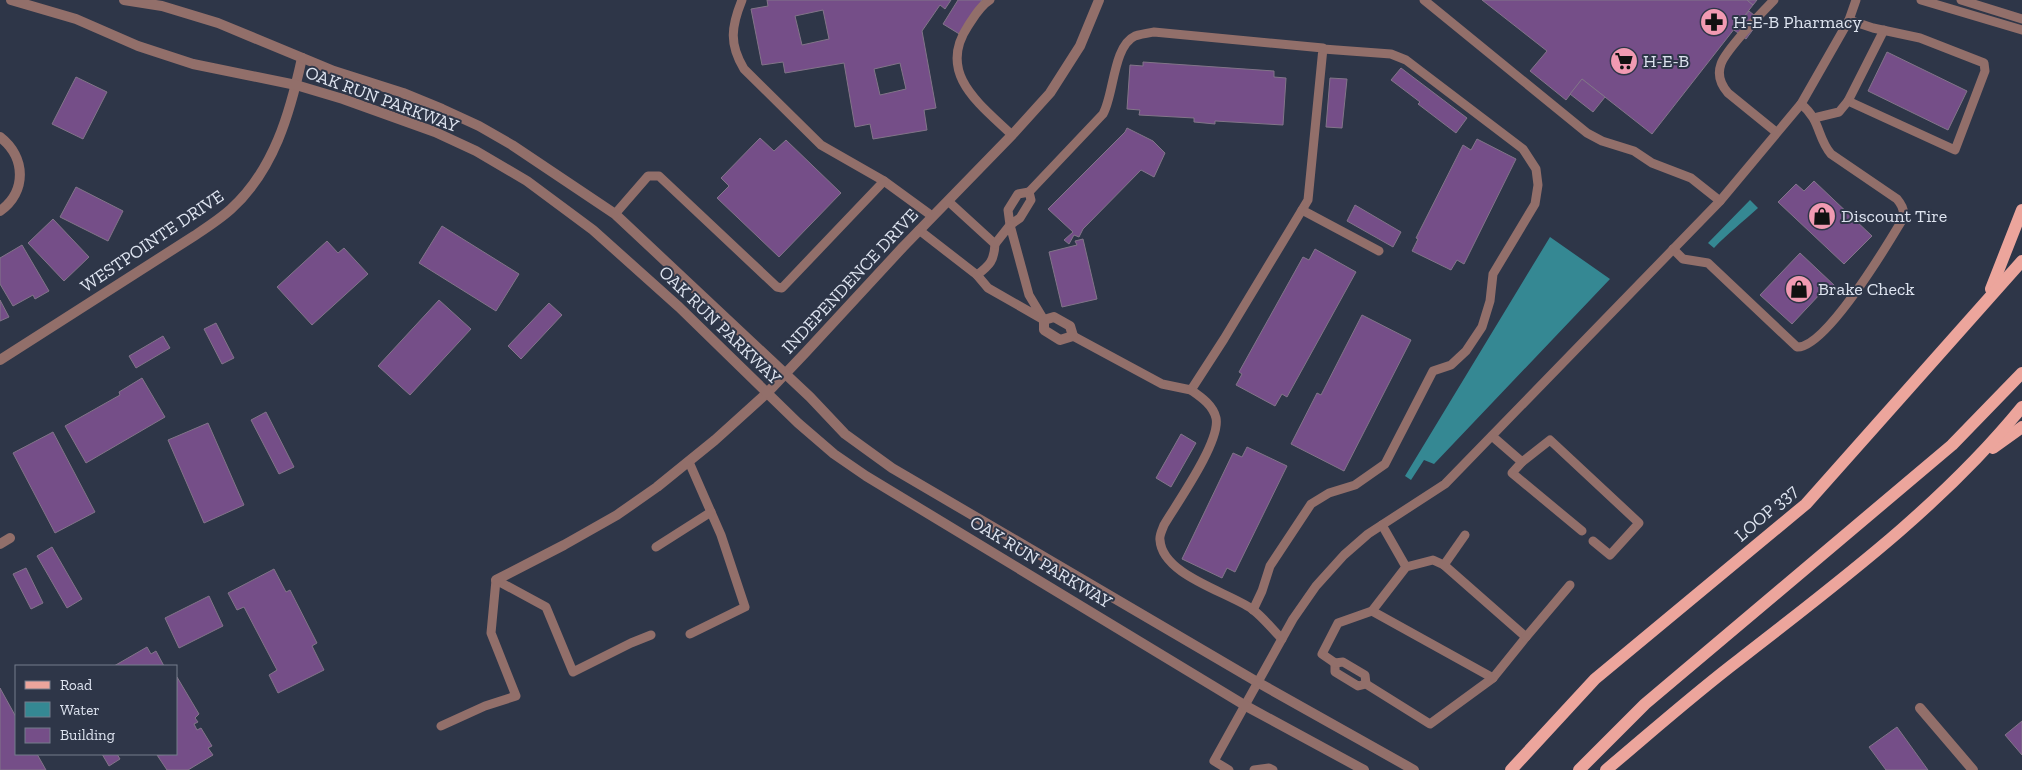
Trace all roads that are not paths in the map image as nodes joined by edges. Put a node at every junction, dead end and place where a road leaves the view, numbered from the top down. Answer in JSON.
{"nodes":[{"id":1,"x":11,"y":0,"type":"edge"},
{"id":2,"x":124,"y":0,"type":"edge"},
{"id":3,"x":742,"y":0,"type":"edge"},
{"id":4,"x":990,"y":0,"type":"edge"},
{"id":5,"x":1098,"y":0,"type":"edge"},
{"id":6,"x":1424,"y":0,"type":"edge"},
{"id":7,"x":1774,"y":0,"type":"edge"},
{"id":8,"x":1856,"y":0,"type":"edge"},
{"id":9,"x":1921,"y":0,"type":"edge"},
{"id":10,"x":1961,"y":0,"type":"edge"},
{"id":11,"x":2022,"y":19,"type":"edge"},
{"id":12,"x":1849,"y":20,"type":"junction"},
{"id":13,"x":1884,"y":30,"type":"junction"},
{"id":14,"x":2022,"y":30,"type":"edge"},
{"id":15,"x":1323,"y":49,"type":"junction"},
{"id":16,"x":302,"y":58,"type":"junction"},
{"id":17,"x":296,"y":85,"type":"junction"},
{"id":18,"x":1848,"y":101,"type":"junction"},
{"id":19,"x":1801,"y":104,"type":"junction"},
{"id":20,"x":1814,"y":118,"type":"junction"},
{"id":21,"x":1776,"y":132,"type":"junction"},
{"id":22,"x":1012,"y":136,"type":"junction"},
{"id":23,"x":0,"y":138,"type":"edge"},
{"id":24,"x":884,"y":181,"type":"junction"},
{"id":25,"x":1029,"y":192,"type":"junction"},
{"id":26,"x":948,"y":201,"type":"junction"},
{"id":27,"x":1720,"y":201,"type":"junction"},
{"id":28,"x":0,"y":210,"type":"edge"},
{"id":29,"x":1302,"y":210,"type":"junction"},
{"id":30,"x":2022,"y":210,"type":"edge"},
{"id":31,"x":615,"y":214,"type":"junction"},
{"id":32,"x":932,"y":216,"type":"junction"},
{"id":33,"x":1010,"y":225,"type":"junction"},
{"id":34,"x":919,"y":230,"type":"junction"},
{"id":35,"x":995,"y":244,"type":"junction"},
{"id":36,"x":1673,"y":250,"type":"junction"},
{"id":37,"x":1379,"y":251,"type":"dead end"},
{"id":38,"x":2022,"y":261,"type":"edge"},
{"id":39,"x":977,"y":275,"type":"junction"},
{"id":40,"x":1987,"y":298,"type":"junction"},
{"id":41,"x":1044,"y":320,"type":"junction"},
{"id":42,"x":1073,"y":336,"type":"junction"},
{"id":43,"x":0,"y":360,"type":"edge"},
{"id":44,"x":2022,"y":373,"type":"edge"},
{"id":45,"x":785,"y":374,"type":"junction"},
{"id":46,"x":1191,"y":390,"type":"junction"},
{"id":47,"x":767,"y":393,"type":"junction"},
{"id":48,"x":2022,"y":407,"type":"edge"},
{"id":49,"x":2022,"y":427,"type":"edge"},
{"id":50,"x":1492,"y":436,"type":"junction"},
{"id":51,"x":689,"y":462,"type":"junction"},
{"id":52,"x":1522,"y":462,"type":"junction"},
{"id":53,"x":1973,"y":463,"type":"junction"},
{"id":54,"x":711,"y":512,"type":"junction"},
{"id":55,"x":1382,"y":525,"type":"junction"},
{"id":56,"x":1582,"y":531,"type":"dead end"},
{"id":57,"x":1465,"y":535,"type":"dead end"},
{"id":58,"x":10,"y":538,"type":"dead end"},
{"id":59,"x":1593,"y":541,"type":"dead end"},
{"id":60,"x":0,"y":544,"type":"edge"},
{"id":61,"x":656,"y":546,"type":"dead end"},
{"id":62,"x":1444,"y":565,"type":"junction"},
{"id":63,"x":1406,"y":567,"type":"junction"},
{"id":64,"x":496,"y":580,"type":"junction"},
{"id":65,"x":1570,"y":585,"type":"dead end"},
{"id":66,"x":1253,"y":610,"type":"junction"},
{"id":67,"x":1372,"y":611,"type":"junction"},
{"id":68,"x":690,"y":634,"type":"dead end"},
{"id":69,"x":651,"y":635,"type":"dead end"},
{"id":70,"x":1526,"y":637,"type":"junction"},
{"id":71,"x":1282,"y":639,"type":"junction"},
{"id":72,"x":1335,"y":663,"type":"junction"},
{"id":73,"x":1493,"y":678,"type":"junction"},
{"id":74,"x":1259,"y":683,"type":"junction"},
{"id":75,"x":1366,"y":684,"type":"junction"},
{"id":76,"x":1246,"y":706,"type":"junction"},
{"id":77,"x":1920,"y":708,"type":"dead end"},
{"id":78,"x":440,"y":726,"type":"dead end"},
{"id":79,"x":1214,"y":761,"type":"junction"},
{"id":80,"x":1208,"y":770,"type":"edge"},
{"id":81,"x":1228,"y":770,"type":"edge"},
{"id":82,"x":1254,"y":770,"type":"edge"},
{"id":83,"x":1273,"y":770,"type":"edge"},
{"id":84,"x":1364,"y":770,"type":"edge"},
{"id":85,"x":1414,"y":770,"type":"edge"},
{"id":86,"x":1511,"y":770,"type":"edge"},
{"id":87,"x":1579,"y":770,"type":"edge"},
{"id":88,"x":1606,"y":770,"type":"edge"},
{"id":89,"x":1973,"y":770,"type":"edge"}],
"edges":[{"from":1,"to":17,"type":"street","name":"OAK RUN PARKWAY"},
{"from":2,"to":16,"type":"street","name":"OAK RUN PARKWAY"},
{"from":3,"to":24,"type":"lane"},
{"from":4,"to":22,"type":"lane"},
{"from":5,"to":22,"type":"street","name":"INDEPENDENCE DRIVE"},
{"from":6,"to":27,"type":"lane"},
{"from":7,"to":21,"type":"lane"},
{"from":8,"to":12,"type":"lane"},
{"from":9,"to":14,"type":"lane"},
{"from":10,"to":11,"type":"lane"},
{"from":12,"to":13,"type":"lane"},
{"from":12,"to":19,"type":"lane"},
{"from":13,"to":18,"type":"lane"},
{"from":13,"to":18,"type":"lane"},
{"from":15,"to":25,"type":"lane"},
{"from":15,"to":29,"type":"lane"},
{"from":15,"to":66,"type":"lane"},
{"from":16,"to":17,"type":"street","name":"WESTPOINTE DRIVE"},
{"from":16,"to":31,"type":"street","name":"OAK RUN PARKWAY"},
{"from":17,"to":43,"type":"street","name":"WESTPOINTE DRIVE"},
{"from":17,"to":47,"type":"street","name":"OAK RUN PARKWAY"},
{"from":18,"to":20,"type":"lane"},
{"from":19,"to":20,"type":"lane"},
{"from":19,"to":21,"type":"lane"},
{"from":20,"to":36,"type":"lane"},
{"from":21,"to":27,"type":"lane"},
{"from":22,"to":26,"type":"street","name":"INDEPENDENCE DRIVE"},
{"from":23,"to":28,"type":"street"},
{"from":24,"to":31,"type":"lane"},
{"from":24,"to":32,"type":"lane"},
{"from":25,"to":33,"type":"lane"},
{"from":25,"to":33,"type":"lane"},
{"from":26,"to":32,"type":"street","name":"INDEPENDENCE DRIVE"},
{"from":26,"to":35,"type":"lane"},
{"from":27,"to":36,"type":"lane"},
{"from":29,"to":37,"type":"lane"},
{"from":29,"to":46,"type":"lane"},
{"from":30,"to":40,"type":"main road"},
{"from":31,"to":45,"type":"street","name":"OAK RUN PARKWAY"},
{"from":32,"to":34,"type":"street","name":"INDEPENDENCE DRIVE"},
{"from":33,"to":35,"type":"lane"},
{"from":33,"to":41,"type":"lane"},
{"from":34,"to":39,"type":"lane"},
{"from":34,"to":45,"type":"street","name":"INDEPENDENCE DRIVE"},
{"from":35,"to":39,"type":"lane"},
{"from":36,"to":50,"type":"lane"},
{"from":38,"to":40,"type":"main road","name":"LOOP 337"},
{"from":39,"to":41,"type":"lane"},
{"from":40,"to":86,"type":"main road","name":"LOOP 337"},
{"from":41,"to":42,"type":"street"},
{"from":41,"to":42,"type":"street"},
{"from":42,"to":46,"type":"lane"},
{"from":44,"to":87,"type":"main road"},
{"from":45,"to":47,"type":"street","name":"INDEPENDENCE DRIVE"},
{"from":45,"to":74,"type":"street","name":"OAK RUN PARKWAY"},
{"from":46,"to":66,"type":"lane"},
{"from":47,"to":51,"type":"street","name":"INDEPENDENCE DRIVE"},
{"from":47,"to":76,"type":"street","name":"OAK RUN PARKWAY"},
{"from":48,"to":53,"type":"main road"},
{"from":49,"to":53,"type":"main road"},
{"from":50,"to":52,"type":"lane"},
{"from":50,"to":55,"type":"lane"},
{"from":51,"to":54,"type":"lane"},
{"from":51,"to":64,"type":"street","name":"INDEPENDENCE DRIVE"},
{"from":52,"to":56,"type":"lane"},
{"from":52,"to":59,"type":"lane"},
{"from":53,"to":88,"type":"main road"},
{"from":54,"to":61,"type":"lane"},
{"from":54,"to":68,"type":"lane"},
{"from":55,"to":63,"type":"lane"},
{"from":55,"to":71,"type":"lane"},
{"from":57,"to":62,"type":"lane"},
{"from":58,"to":60,"type":"street"},
{"from":62,"to":63,"type":"lane"},
{"from":62,"to":70,"type":"lane"},
{"from":63,"to":67,"type":"lane"},
{"from":64,"to":69,"type":"lane"},
{"from":64,"to":78,"type":"lane"},
{"from":65,"to":70,"type":"lane"},
{"from":66,"to":71,"type":"lane"},
{"from":67,"to":72,"type":"lane"},
{"from":67,"to":73,"type":"lane"},
{"from":70,"to":73,"type":"lane"},
{"from":71,"to":74,"type":"lane"},
{"from":72,"to":75,"type":"lane"},
{"from":72,"to":75,"type":"lane"},
{"from":73,"to":75,"type":"lane"},
{"from":74,"to":76,"type":"lane"},
{"from":74,"to":85,"type":"street","name":"OAK RUN PARKWAY"},
{"from":76,"to":79,"type":"lane"},
{"from":76,"to":84,"type":"street","name":"OAK RUN PARKWAY"},
{"from":77,"to":89,"type":"street"},
{"from":79,"to":80,"type":"lane"},
{"from":79,"to":81,"type":"lane"},
{"from":82,"to":83,"type":"lane"}]}
